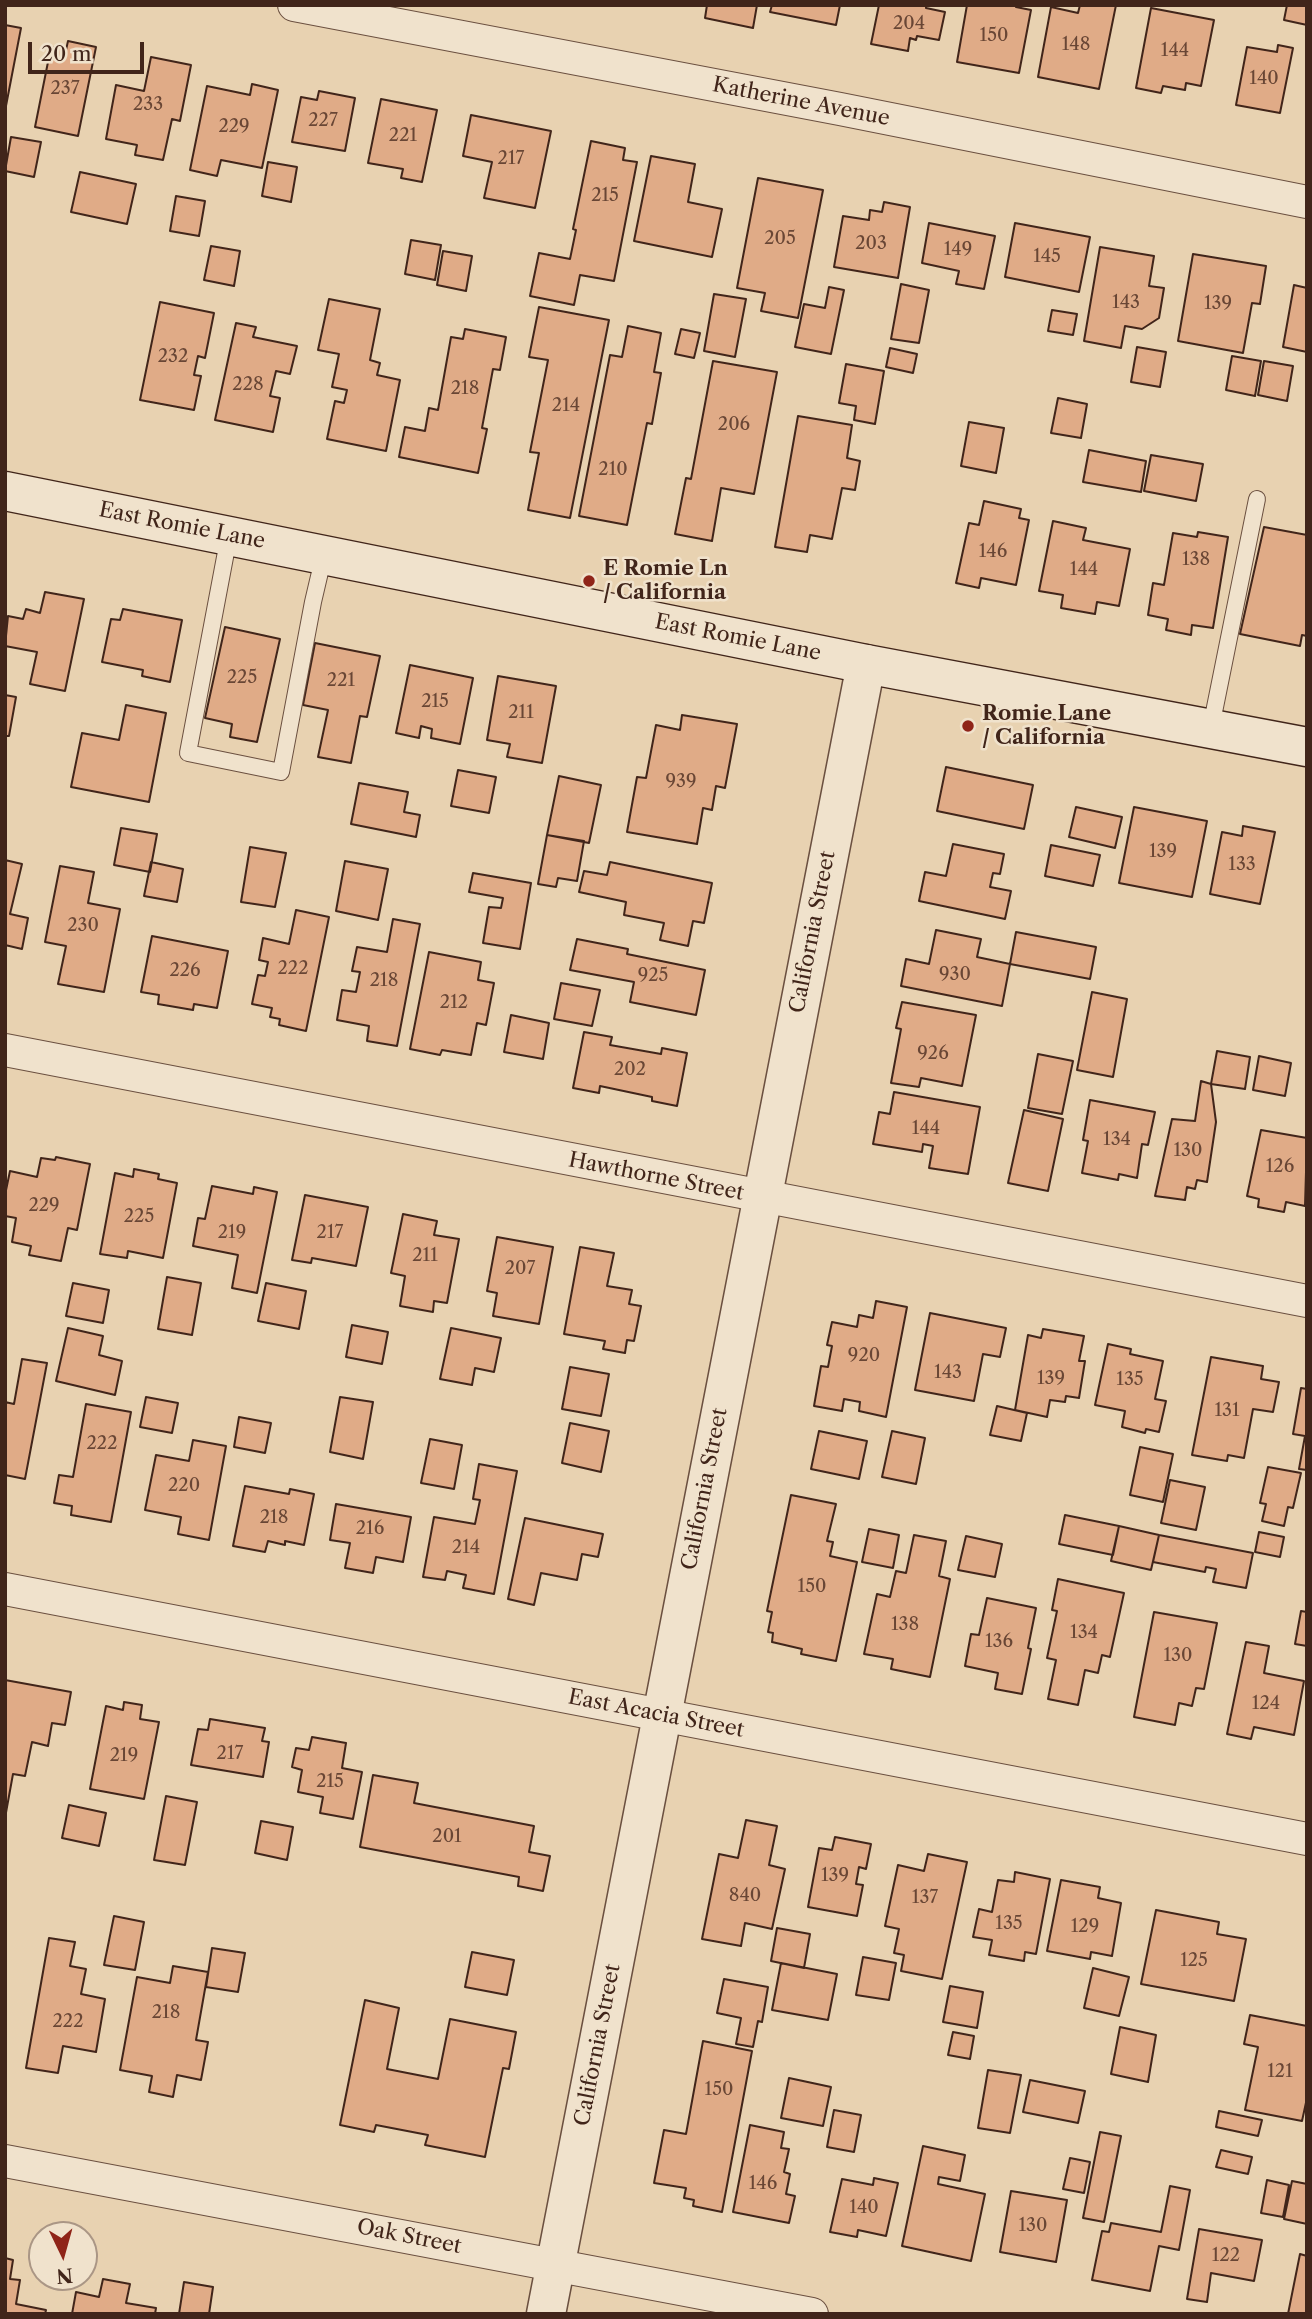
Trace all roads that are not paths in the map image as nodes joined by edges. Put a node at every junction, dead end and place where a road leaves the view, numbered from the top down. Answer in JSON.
{"nodes":[{"id":1,"x":294,"y":5,"type":"edge"},
{"id":2,"x":1307,"y":202,"type":"edge"},
{"id":3,"x":5,"y":491,"type":"edge"},
{"id":4,"x":1257,"y":499,"type":"dead end"},
{"id":5,"x":229,"y":536,"type":"junction"},
{"id":6,"x":324,"y":555,"type":"junction"},
{"id":7,"x":866,"y":664,"type":"junction"},
{"id":8,"x":1210,"y":727,"type":"junction"},
{"id":9,"x":1307,"y":747,"type":"edge"},
{"id":10,"x":5,"y":1050,"type":"edge"},
{"id":11,"x":762,"y":1197,"type":"junction"},
{"id":12,"x":1307,"y":1301,"type":"edge"},
{"id":13,"x":5,"y":1589,"type":"edge"},
{"id":14,"x":662,"y":1714,"type":"junction"},
{"id":15,"x":1307,"y":1839,"type":"edge"},
{"id":16,"x":5,"y":2161,"type":"edge"},
{"id":17,"x":555,"y":2264,"type":"junction"},
{"id":18,"x":546,"y":2314,"type":"edge"},
{"id":19,"x":812,"y":2314,"type":"edge"}],
"edges":[{"from":1,"to":2,"type":"street","name":"Katherine Avenue"},
{"from":3,"to":5,"type":"street","name":"East Romie Lane"},
{"from":4,"to":8,"type":"lane"},
{"from":5,"to":6,"type":"street","name":"East Romie Lane"},
{"from":5,"to":6,"type":"lane"},
{"from":6,"to":7,"type":"street","name":"East Romie Lane"},
{"from":7,"to":8,"type":"street","name":"East Romie Lane"},
{"from":7,"to":11,"type":"street","name":"California Street"},
{"from":8,"to":9,"type":"street","name":"East Romie Lane"},
{"from":10,"to":11,"type":"street","name":"Hawthorne Street"},
{"from":11,"to":12,"type":"street","name":"Hawthorne Street"},
{"from":11,"to":14,"type":"street","name":"California Street"},
{"from":13,"to":14,"type":"street","name":"East Acacia Street"},
{"from":14,"to":15,"type":"street","name":"East Acacia Street"},
{"from":14,"to":17,"type":"street","name":"California Street"},
{"from":16,"to":17,"type":"street","name":"Oak Street"},
{"from":17,"to":18,"type":"street","name":"California Street"},
{"from":17,"to":19,"type":"street","name":"Oak Street"}]}
